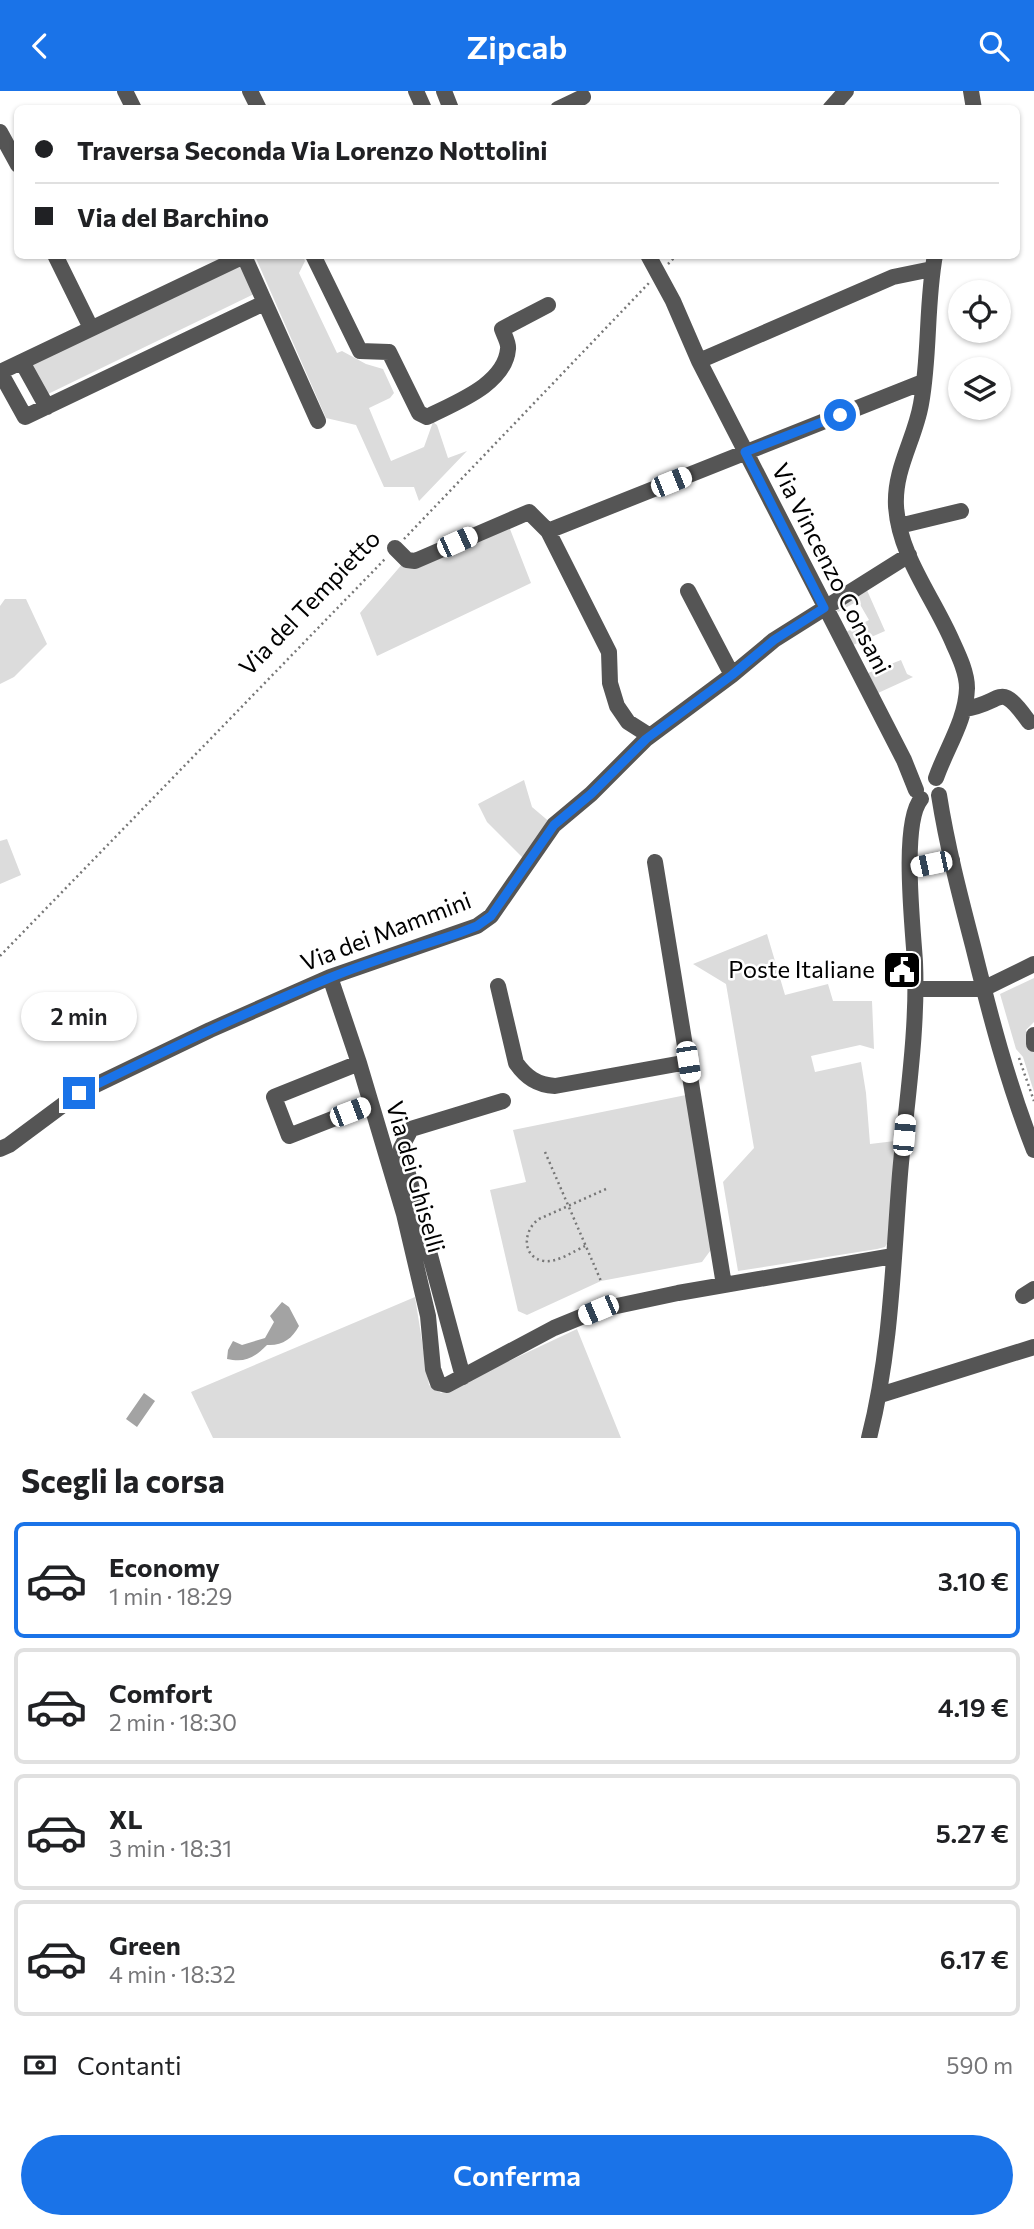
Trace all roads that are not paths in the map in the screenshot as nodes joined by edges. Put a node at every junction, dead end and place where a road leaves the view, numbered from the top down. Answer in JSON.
{"nodes":[{"id":1,"x":846,"y":91,"type":"edge"},
{"id":2,"x":834,"y":105,"type":"edge"},
{"id":3,"x":0,"y":132,"type":"edge"},
{"id":4,"x":14,"y":158,"type":"edge"},
{"id":5,"x":57,"y":259,"type":"edge"},
{"id":6,"x":239,"y":259,"type":"edge"},
{"id":7,"x":246,"y":259,"type":"edge"},
{"id":8,"x":315,"y":259,"type":"edge"},
{"id":9,"x":642,"y":259,"type":"edge"},
{"id":10,"x":650,"y":259,"type":"edge"},
{"id":11,"x":933,"y":262,"type":"edge"},
{"id":12,"x":264,"y":303,"type":"junction"},
{"id":13,"x":548,"y":305,"type":"dead end"},
{"id":14,"x":91,"y":328,"type":"junction"},
{"id":15,"x":699,"y":361,"type":"junction"},
{"id":16,"x":22,"y":362,"type":"junction"},
{"id":17,"x":0,"y":372,"type":"edge"},
{"id":18,"x":923,"y":382,"type":"junction"},
{"id":19,"x":47,"y":407,"type":"junction"},
{"id":20,"x":318,"y":421,"type":"dead end"},
{"id":21,"x":745,"y":452,"type":"junction"},
{"id":22,"x":961,"y":511,"type":"dead end"},
{"id":23,"x":899,"y":526,"type":"junction"},
{"id":24,"x":548,"y":531,"type":"junction"},
{"id":25,"x":395,"y":548,"type":"road end"},
{"id":26,"x":909,"y":555,"type":"junction"},
{"id":27,"x":688,"y":591,"type":"dead end"},
{"id":28,"x":824,"y":608,"type":"junction"},
{"id":29,"x":732,"y":675,"type":"junction"},
{"id":30,"x":964,"y":709,"type":"junction"},
{"id":31,"x":1029,"y":722,"type":"dead end"},
{"id":32,"x":650,"y":736,"type":"junction"},
{"id":33,"x":904,"y":760,"type":"junction"},
{"id":34,"x":931,"y":777,"type":"junction"},
{"id":35,"x":926,"y":796,"type":"junction"},
{"id":36,"x":952,"y":860,"type":"junction"},
{"id":37,"x":655,"y":862,"type":"dead end"},
{"id":38,"x":911,"y":868,"type":"junction"},
{"id":39,"x":1034,"y":964,"type":"edge"},
{"id":40,"x":330,"y":978,"type":"junction"},
{"id":41,"x":498,"y":986,"type":"dead end"},
{"id":42,"x":916,"y":989,"type":"junction"},
{"id":43,"x":983,"y":989,"type":"junction"},
{"id":44,"x":1034,"y":1035,"type":"edge"},
{"id":45,"x":1034,"y":1044,"type":"edge"},
{"id":46,"x":688,"y":1062,"type":"junction"},
{"id":47,"x":359,"y":1063,"type":"junction"},
{"id":48,"x":503,"y":1101,"type":"dead end"},
{"id":49,"x":371,"y":1104,"type":"junction"},
{"id":50,"x":0,"y":1149,"type":"edge"},
{"id":51,"x":1034,"y":1150,"type":"edge"},
{"id":52,"x":893,"y":1256,"type":"junction"},
{"id":53,"x":724,"y":1285,"type":"junction"},
{"id":54,"x":1034,"y":1347,"type":"edge"},
{"id":55,"x":463,"y":1377,"type":"junction"},
{"id":56,"x":880,"y":1395,"type":"junction"},
{"id":57,"x":869,"y":1438,"type":"edge"}],
"edges":[{"from":1,"to":2,"type":"street"},
{"from":3,"to":4,"type":"street"},
{"from":5,"to":14,"type":"street"},
{"from":6,"to":14,"type":"street"},
{"from":7,"to":12,"type":"street"},
{"from":8,"to":13,"type":"street"},
{"from":9,"to":15,"type":"street","name":"Via Vincenzo Consani"},
{"from":10,"to":15,"type":"street","name":"Via Vincenzo Consani"},
{"from":11,"to":15,"type":"street"},
{"from":11,"to":18,"type":"street"},
{"from":12,"to":19,"type":"street"},
{"from":12,"to":20,"type":"street"},
{"from":14,"to":16,"type":"street"},
{"from":15,"to":21,"type":"street","name":"Via Vincenzo Consani"},
{"from":16,"to":17,"type":"street"},
{"from":16,"to":19,"type":"street"},
{"from":17,"to":19,"type":"street"},
{"from":18,"to":21,"type":"street"},
{"from":18,"to":23,"type":"street"},
{"from":21,"to":24,"type":"street"},
{"from":21,"to":28,"type":"street","name":"Via Vincenzo Consani"},
{"from":22,"to":23,"type":"street"},
{"from":23,"to":26,"type":"street"},
{"from":24,"to":25,"type":"street"},
{"from":24,"to":32,"type":"street"},
{"from":26,"to":28,"type":"street","name":"Via dei Mammini"},
{"from":26,"to":30,"type":"street"},
{"from":27,"to":29,"type":"street"},
{"from":28,"to":29,"type":"street","name":"Via dei Mammini"},
{"from":28,"to":33,"type":"street","name":"Via Vincenzo Consani"},
{"from":29,"to":32,"type":"street","name":"Via dei Mammini"},
{"from":30,"to":31,"type":"street"},
{"from":30,"to":34,"type":"street"},
{"from":32,"to":40,"type":"street","name":"Via dei Mammini"},
{"from":33,"to":34,"type":"street","name":"Via Vincenzo Consani"},
{"from":33,"to":35,"type":"street","name":"Via Vincenzo Consani"},
{"from":34,"to":35,"type":"street"},
{"from":34,"to":35,"type":"street"},
{"from":35,"to":36,"type":"street"},
{"from":35,"to":38,"type":"street"},
{"from":36,"to":38,"type":"street"},
{"from":36,"to":43,"type":"street"},
{"from":37,"to":46,"type":"street"},
{"from":38,"to":42,"type":"street"},
{"from":39,"to":43,"type":"street"},
{"from":40,"to":47,"type":"street","name":"Via dei Ghiselli"},
{"from":40,"to":50,"type":"street","name":"Via dei Mammini"},
{"from":41,"to":46,"type":"street"},
{"from":42,"to":43,"type":"street"},
{"from":42,"to":52,"type":"street"},
{"from":43,"to":51,"type":"street"},
{"from":44,"to":45,"type":"street"},
{"from":46,"to":53,"type":"street"},
{"from":47,"to":49,"type":"street","name":"Via dei Ghiselli"},
{"from":47,"to":49,"type":"street"},
{"from":48,"to":55,"type":"street"},
{"from":49,"to":55,"type":"street","name":"Via dei Ghiselli"},
{"from":52,"to":53,"type":"street"},
{"from":52,"to":56,"type":"street"},
{"from":53,"to":55,"type":"street"},
{"from":54,"to":56,"type":"street"},
{"from":56,"to":57,"type":"street"}]}
